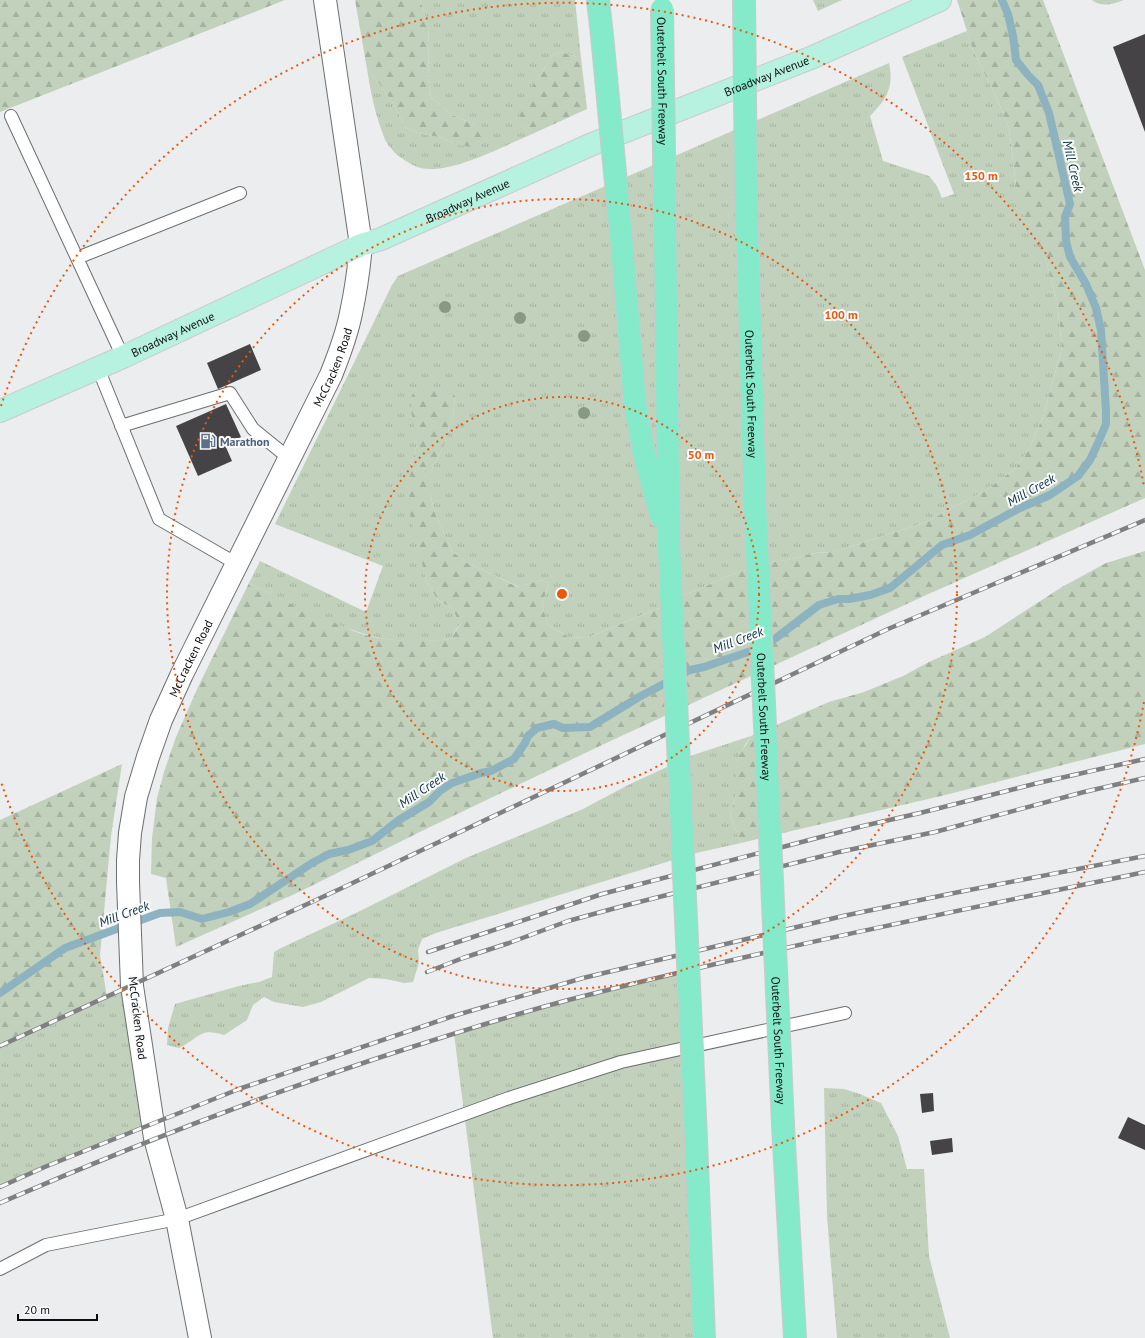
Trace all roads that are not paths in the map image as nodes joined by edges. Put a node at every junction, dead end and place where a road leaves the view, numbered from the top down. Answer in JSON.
{"nodes":[{"id":1,"x":325,"y":0,"type":"edge"},
{"id":2,"x":598,"y":0,"type":"edge"},
{"id":3,"x":744,"y":0,"type":"edge"},
{"id":4,"x":940,"y":0,"type":"edge"},
{"id":5,"x":662,"y":5,"type":"edge"},
{"id":6,"x":11,"y":116,"type":"dead end"},
{"id":7,"x":240,"y":193,"type":"dead end"},
{"id":8,"x":361,"y":245,"type":"junction"},
{"id":9,"x":78,"y":258,"type":"junction"},
{"id":10,"x":124,"y":357,"type":"junction"},
{"id":11,"x":98,"y":368,"type":"junction"},
{"id":12,"x":0,"y":411,"type":"edge"},
{"id":13,"x":121,"y":426,"type":"junction"},
{"id":14,"x":290,"y":459,"type":"junction"},
{"id":15,"x":670,"y":546,"type":"junction"},
{"id":16,"x":237,"y":564,"type":"junction"},
{"id":17,"x":845,"y":1013,"type":"dead end"},
{"id":18,"x":177,"y":1218,"type":"junction"},
{"id":19,"x":0,"y":1269,"type":"edge"},
{"id":20,"x":200,"y":1338,"type":"edge"},
{"id":21,"x":704,"y":1338,"type":"edge"},
{"id":22,"x":796,"y":1338,"type":"edge"}],
"edges":[{"from":1,"to":8,"type":"street","name":"McCracken Road"},
{"from":2,"to":15,"type":"highway","bridge":true},
{"from":3,"to":22,"type":"highway","name":"Outerbelt South Freeway","bridge":true},
{"from":4,"to":8,"type":"main road","name":"Broadway Avenue"},
{"from":5,"to":15,"type":"highway","name":"Outerbelt South Freeway","bridge":true},
{"from":6,"to":9,"type":"lane"},
{"from":7,"to":9,"type":"lane"},
{"from":8,"to":10,"type":"main road","name":"Broadway Avenue"},
{"from":8,"to":14,"type":"street","name":"McCracken Road"},
{"from":9,"to":10,"type":"lane"},
{"from":10,"to":11,"type":"main road","name":"Broadway Avenue"},
{"from":11,"to":12,"type":"main road","name":"Broadway Avenue"},
{"from":11,"to":13,"type":"lane"},
{"from":13,"to":14,"type":"lane"},
{"from":13,"to":16,"type":"lane"},
{"from":14,"to":16,"type":"street","name":"McCracken Road"},
{"from":15,"to":21,"type":"highway","name":"Outerbelt South Freeway","bridge":true},
{"from":16,"to":18,"type":"street","name":"McCracken Road"},
{"from":17,"to":18,"type":"lane"},
{"from":18,"to":19,"type":"lane"},
{"from":18,"to":20,"type":"street","name":"McCracken Road"}]}
